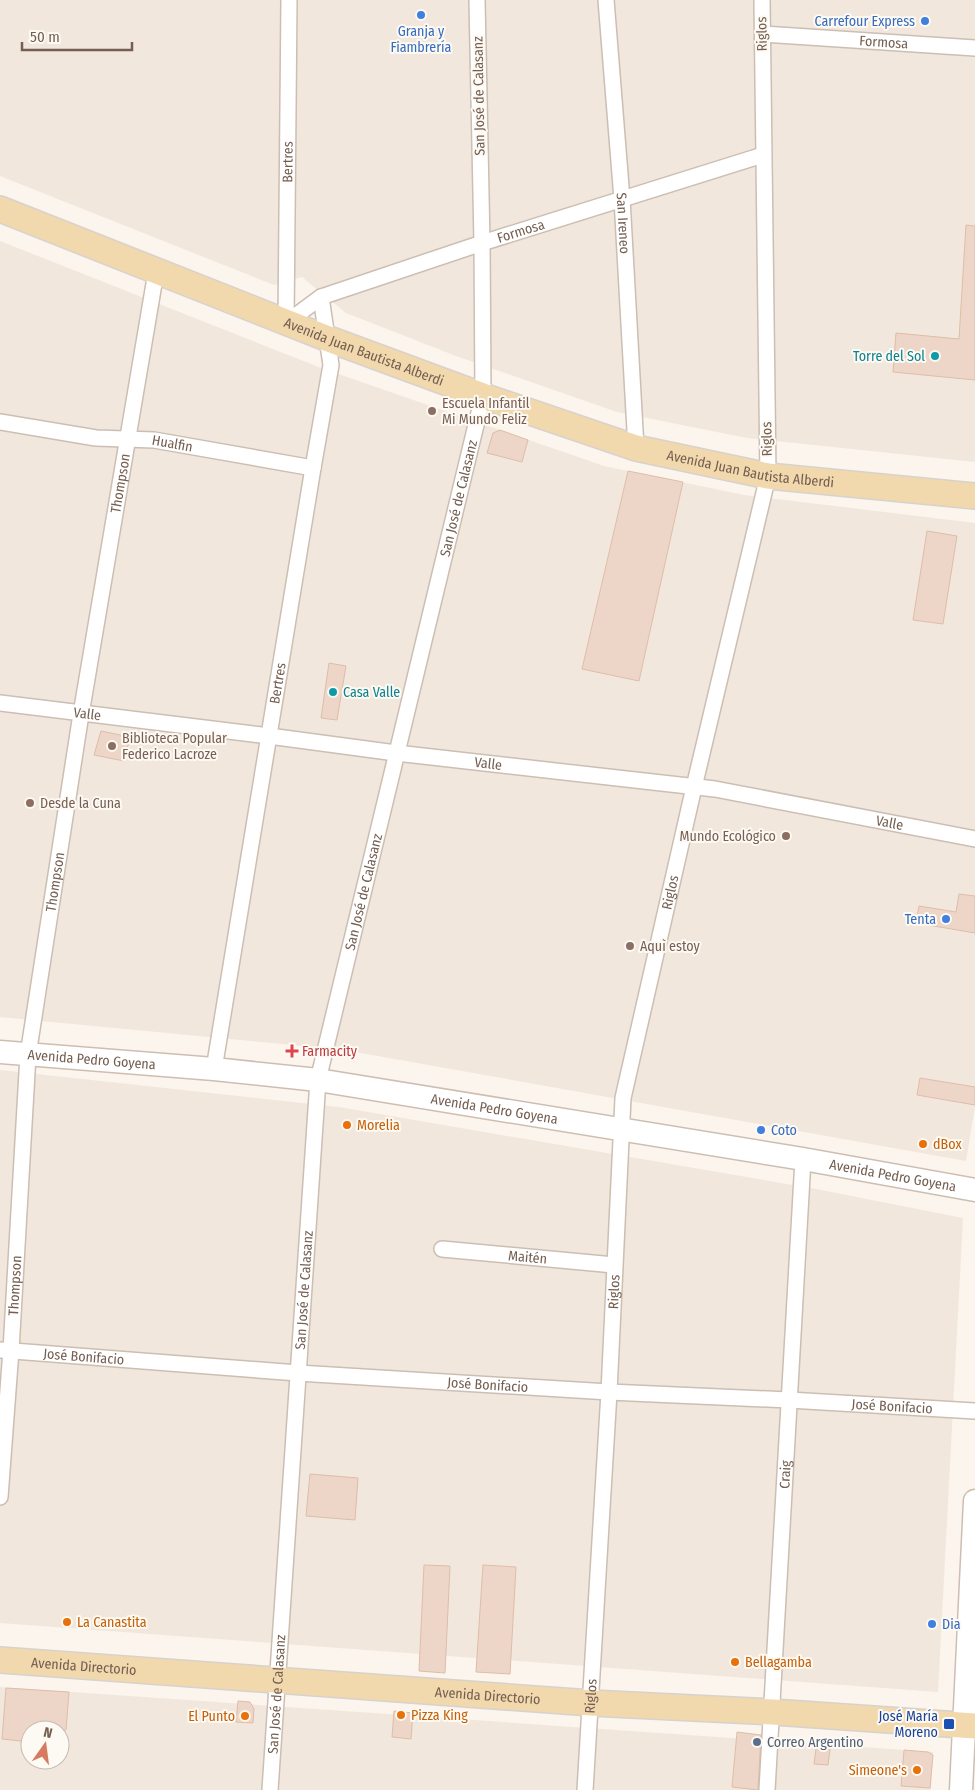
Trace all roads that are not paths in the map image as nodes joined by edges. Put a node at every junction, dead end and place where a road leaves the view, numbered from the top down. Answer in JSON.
{"nodes":[{"id":1,"x":289,"y":0,"type":"edge"},
{"id":2,"x":477,"y":0,"type":"edge"},
{"id":3,"x":606,"y":0,"type":"edge"},
{"id":4,"x":762,"y":0,"type":"edge"},
{"id":5,"x":762,"y":34,"type":"junction"},
{"id":6,"x":975,"y":48,"type":"edge"},
{"id":7,"x":763,"y":155,"type":"junction"},
{"id":8,"x":622,"y":199,"type":"junction"},
{"id":9,"x":0,"y":209,"type":"edge"},
{"id":10,"x":482,"y":243,"type":"junction"},
{"id":11,"x":156,"y":272,"type":"junction"},
{"id":12,"x":321,"y":298,"type":"junction"},
{"id":13,"x":286,"y":323,"type":"junction"},
{"id":14,"x":326,"y":338,"type":"junction"},
{"id":15,"x":483,"y":396,"type":"junction"},
{"id":16,"x":0,"y":422,"type":"edge"},
{"id":17,"x":128,"y":439,"type":"junction"},
{"id":18,"x":636,"y":448,"type":"junction"},
{"id":19,"x":313,"y":468,"type":"junction"},
{"id":20,"x":768,"y":476,"type":"junction"},
{"id":21,"x":975,"y":496,"type":"edge"},
{"id":22,"x":0,"y":703,"type":"edge"},
{"id":23,"x":81,"y":714,"type":"junction"},
{"id":24,"x":269,"y":736,"type":"junction"},
{"id":25,"x":396,"y":753,"type":"junction"},
{"id":26,"x":694,"y":787,"type":"junction"},
{"id":27,"x":975,"y":839,"type":"edge"},
{"id":28,"x":9,"y":1051,"type":"edge"},
{"id":29,"x":214,"y":1069,"type":"junction"},
{"id":30,"x":318,"y":1080,"type":"junction"},
{"id":31,"x":622,"y":1129,"type":"junction"},
{"id":32,"x":802,"y":1159,"type":"junction"},
{"id":33,"x":975,"y":1190,"type":"edge"},
{"id":34,"x":442,"y":1250,"type":"dead end"},
{"id":35,"x":614,"y":1265,"type":"junction"},
{"id":36,"x":6,"y":1350,"type":"edge"},
{"id":37,"x":298,"y":1373,"type":"junction"},
{"id":38,"x":609,"y":1392,"type":"junction"},
{"id":39,"x":789,"y":1400,"type":"junction"},
{"id":40,"x":975,"y":1412,"type":"edge"},
{"id":41,"x":0,"y":1497,"type":"edge"},
{"id":42,"x":975,"y":1500,"type":"edge"},
{"id":43,"x":0,"y":1660,"type":"edge"},
{"id":44,"x":278,"y":1680,"type":"junction"},
{"id":45,"x":591,"y":1702,"type":"junction"},
{"id":46,"x":772,"y":1712,"type":"junction"},
{"id":47,"x":970,"y":1726,"type":"edge"},
{"id":48,"x":270,"y":1790,"type":"edge"},
{"id":49,"x":585,"y":1790,"type":"edge"},
{"id":50,"x":767,"y":1790,"type":"edge"},
{"id":51,"x":961,"y":1790,"type":"edge"}],
"edges":[{"from":1,"to":13,"type":"street","name":"Bertres"},
{"from":2,"to":10,"type":"street","name":"San José de Calasanz"},
{"from":3,"to":8,"type":"street","name":"San Ireneo"},
{"from":4,"to":5,"type":"street","name":"Riglos"},
{"from":5,"to":6,"type":"street","name":"Formosa"},
{"from":5,"to":7,"type":"street","name":"Riglos"},
{"from":7,"to":8,"type":"street","name":"Formosa"},
{"from":7,"to":20,"type":"street","name":"Riglos"},
{"from":8,"to":10,"type":"street","name":"Formosa"},
{"from":8,"to":18,"type":"street","name":"San Ireneo"},
{"from":9,"to":11,"type":"main road","name":"Avenida Juan Bautista Alberdi"},
{"from":10,"to":12,"type":"street","name":"Formosa"},
{"from":10,"to":15,"type":"street","name":"San José de Calasanz"},
{"from":11,"to":13,"type":"main road","name":"Avenida Juan Bautista Alberdi"},
{"from":11,"to":17,"type":"street","name":"Thompson"},
{"from":12,"to":13,"type":"street","name":"Formosa"},
{"from":12,"to":14,"type":"street","name":"Bertres"},
{"from":13,"to":14,"type":"main road","name":"Avenida Juan Bautista Alberdi"},
{"from":14,"to":15,"type":"main road","name":"Avenida Juan Bautista Alberdi"},
{"from":14,"to":19,"type":"street","name":"Bertres"},
{"from":15,"to":18,"type":"main road","name":"Avenida Juan Bautista Alberdi"},
{"from":15,"to":25,"type":"street","name":"San José de Calasanz"},
{"from":16,"to":17,"type":"street","name":"Hualfin"},
{"from":17,"to":19,"type":"street","name":"Hualfin"},
{"from":17,"to":23,"type":"street","name":"Thompson"},
{"from":18,"to":20,"type":"main road","name":"Avenida Juan Bautista Alberdi"},
{"from":19,"to":24,"type":"street","name":"Bertres"},
{"from":20,"to":21,"type":"main road","name":"Avenida Juan Bautista Alberdi"},
{"from":20,"to":26,"type":"street","name":"Riglos"},
{"from":22,"to":23,"type":"street","name":"Valle"},
{"from":23,"to":24,"type":"street","name":"Valle"},
{"from":23,"to":28,"type":"street","name":"Thompson"},
{"from":24,"to":25,"type":"street","name":"Valle"},
{"from":24,"to":29,"type":"street","name":"Bertres"},
{"from":25,"to":26,"type":"street","name":"Valle"},
{"from":25,"to":30,"type":"street","name":"San José de Calasanz"},
{"from":26,"to":27,"type":"street","name":"Valle"},
{"from":26,"to":31,"type":"street","name":"Riglos"},
{"from":28,"to":29,"type":"main road","name":"Avenida Pedro Goyena"},
{"from":28,"to":36,"type":"street","name":"Thompson"},
{"from":29,"to":30,"type":"main road","name":"Avenida Pedro Goyena"},
{"from":30,"to":31,"type":"main road","name":"Avenida Pedro Goyena"},
{"from":30,"to":37,"type":"street","name":"San José de Calasanz"},
{"from":31,"to":32,"type":"main road","name":"Avenida Pedro Goyena"},
{"from":31,"to":35,"type":"street","name":"Riglos"},
{"from":32,"to":33,"type":"main road","name":"Avenida Pedro Goyena"},
{"from":32,"to":39,"type":"street","name":"Craig"},
{"from":34,"to":35,"type":"street","name":"Maitén"},
{"from":35,"to":38,"type":"street","name":"Riglos"},
{"from":36,"to":37,"type":"street","name":"José Bonifacio"},
{"from":36,"to":41,"type":"street","name":"Thompson"},
{"from":37,"to":38,"type":"street","name":"José Bonifacio"},
{"from":37,"to":44,"type":"street","name":"San José de Calasanz"},
{"from":38,"to":39,"type":"street","name":"José Bonifacio"},
{"from":38,"to":45,"type":"street","name":"Riglos"},
{"from":39,"to":40,"type":"street","name":"José Bonifacio"},
{"from":39,"to":46,"type":"street","name":"Craig"},
{"from":42,"to":47,"type":"main road"},
{"from":43,"to":44,"type":"main road","name":"Avenida Directorio"},
{"from":44,"to":45,"type":"main road","name":"Avenida Directorio"},
{"from":44,"to":48,"type":"street","name":"San José de Calasanz"},
{"from":45,"to":46,"type":"main road","name":"Avenida Directorio"},
{"from":45,"to":49,"type":"street","name":"Riglos"},
{"from":46,"to":47,"type":"main road","name":"Avenida Directorio"},
{"from":46,"to":50,"type":"street","name":"Craig"},
{"from":47,"to":51,"type":"main road"}]}
